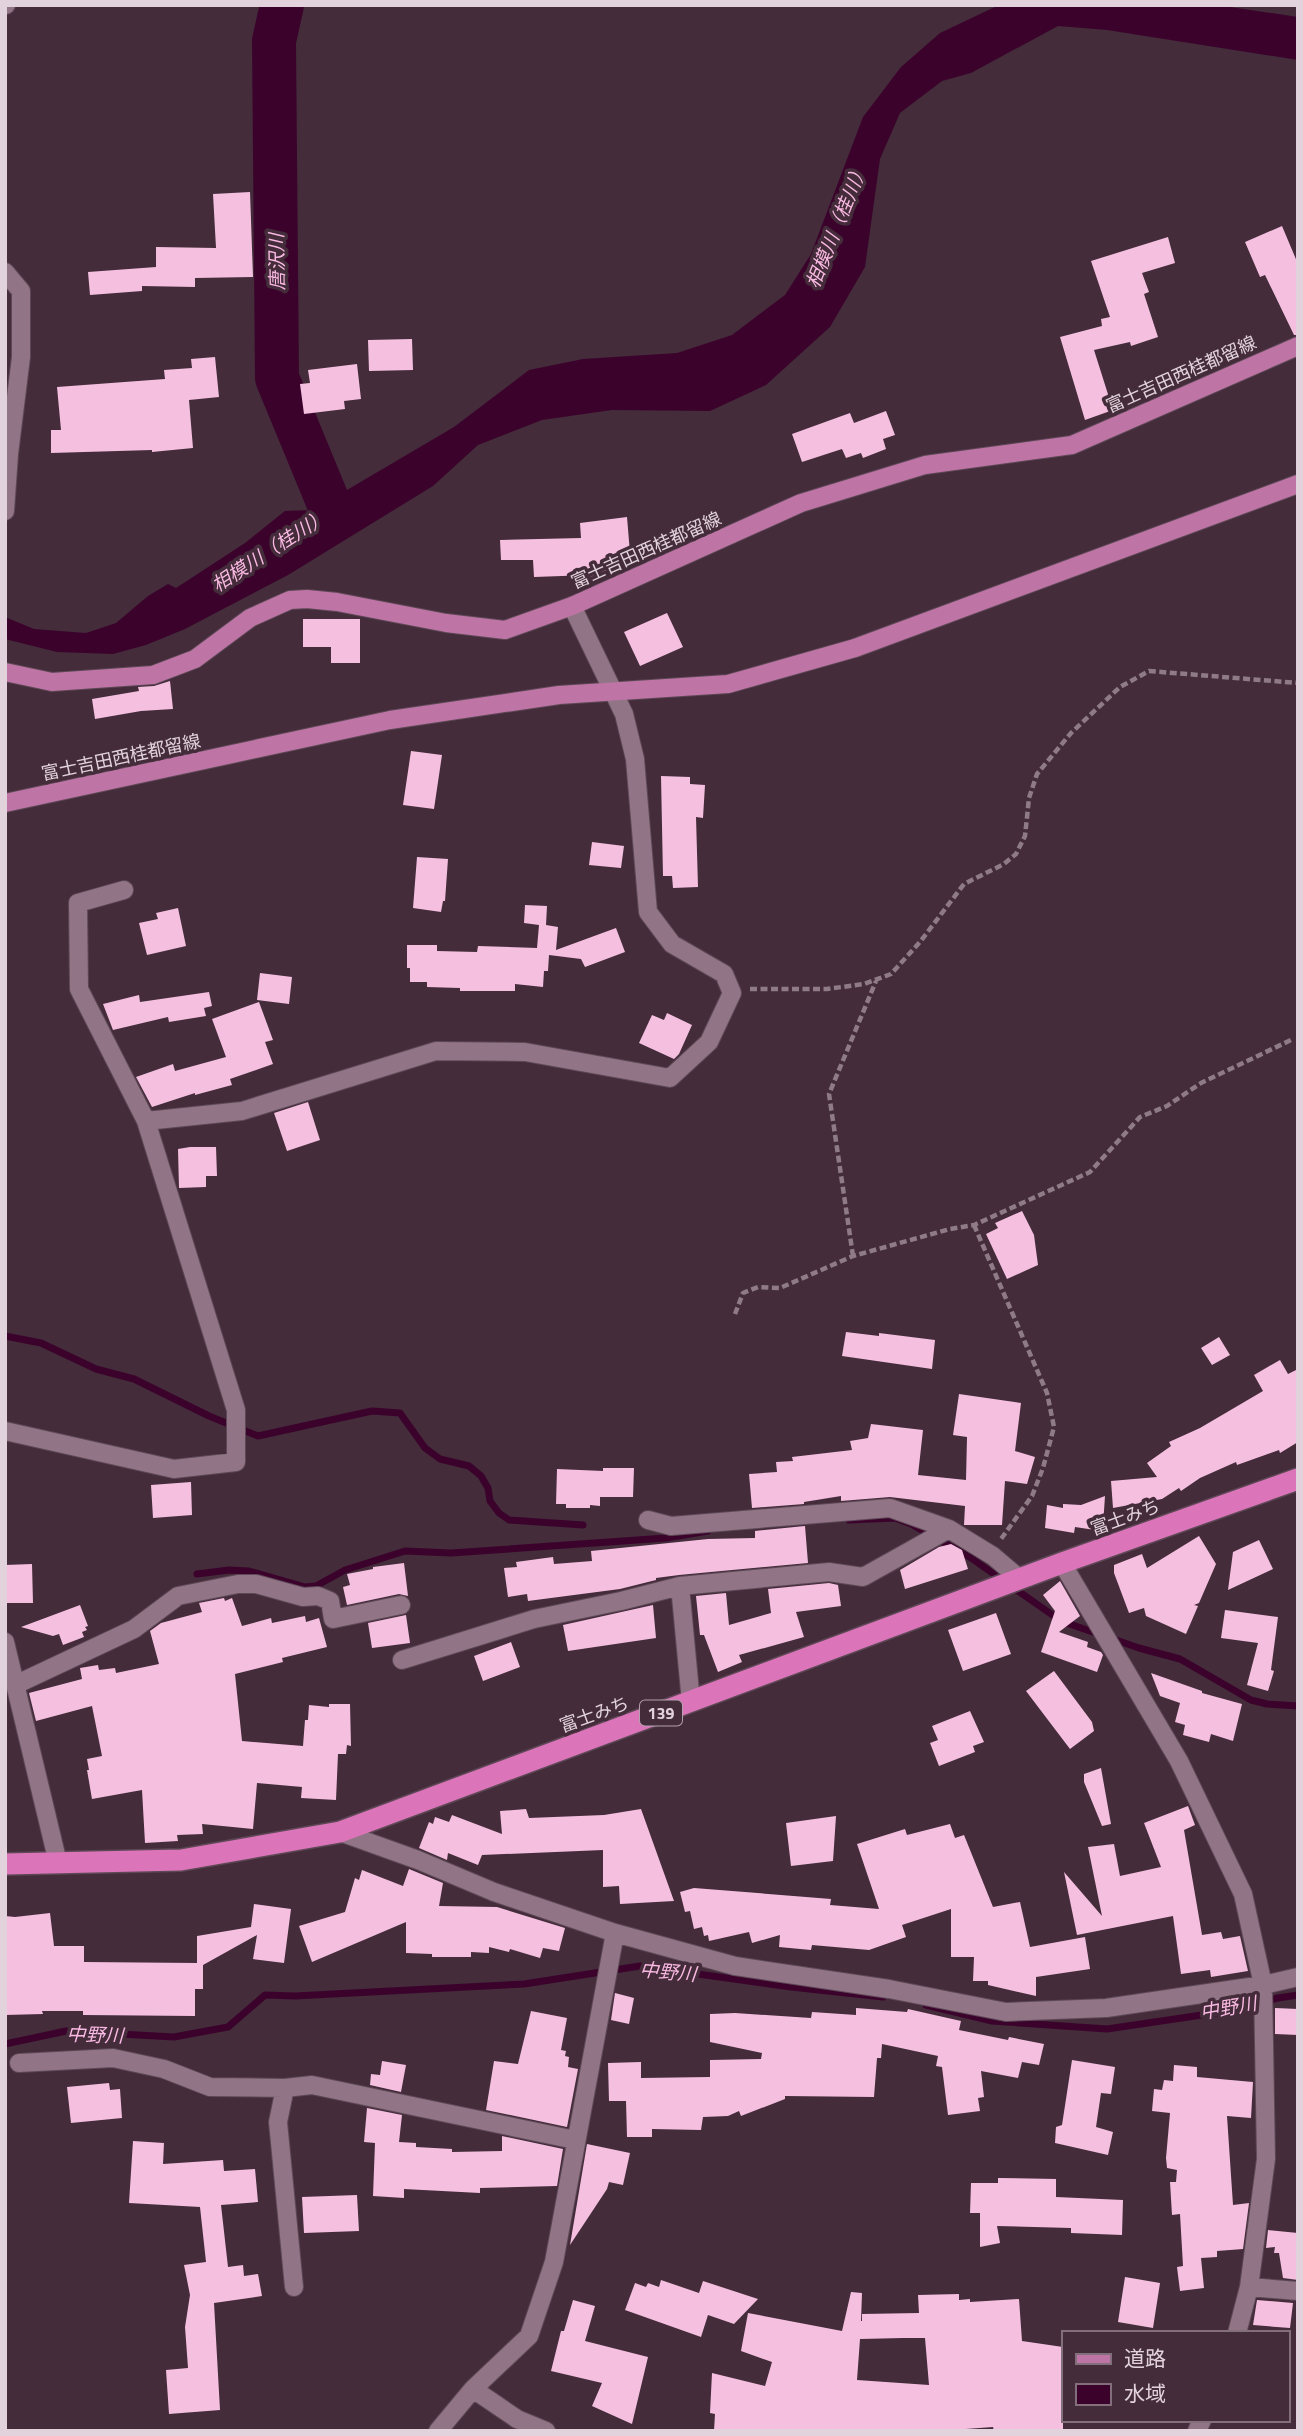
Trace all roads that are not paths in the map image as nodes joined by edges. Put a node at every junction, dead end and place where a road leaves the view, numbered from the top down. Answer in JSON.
{"nodes":[{"id":1,"x":5,"y":272,"type":"edge"},
{"id":2,"x":1298,"y":346,"type":"edge"},
{"id":3,"x":1298,"y":484,"type":"edge"},
{"id":4,"x":5,"y":511,"type":"edge"},
{"id":5,"x":572,"y":606,"type":"junction"},
{"id":6,"x":5,"y":672,"type":"edge"},
{"id":7,"x":5,"y":803,"type":"edge"},
{"id":8,"x":124,"y":890,"type":"dead end"},
{"id":9,"x":146,"y":1121,"type":"junction"},
{"id":10,"x":5,"y":1431,"type":"edge"},
{"id":11,"x":1298,"y":1479,"type":"edge"},
{"id":12,"x":648,"y":1520,"type":"dead end"},
{"id":13,"x":949,"y":1529,"type":"junction"},
{"id":14,"x":1062,"y":1563,"type":"junction"},
{"id":15,"x":1020,"y":1579,"type":"junction"},
{"id":16,"x":680,"y":1586,"type":"junction"},
{"id":17,"x":401,"y":1605,"type":"dead end"},
{"id":18,"x":5,"y":1642,"type":"edge"},
{"id":19,"x":402,"y":1660,"type":"dead end"},
{"id":20,"x":16,"y":1685,"type":"junction"},
{"id":21,"x":691,"y":1702,"type":"junction"},
{"id":22,"x":340,"y":1832,"type":"junction"},
{"id":23,"x":58,"y":1863,"type":"junction"},
{"id":24,"x":5,"y":1864,"type":"edge"},
{"id":25,"x":614,"y":1939,"type":"junction"},
{"id":26,"x":1298,"y":1977,"type":"edge"},
{"id":27,"x":1263,"y":1988,"type":"junction"},
{"id":28,"x":19,"y":2063,"type":"dead end"},
{"id":29,"x":285,"y":2088,"type":"junction"},
{"id":30,"x":575,"y":2140,"type":"junction"},
{"id":31,"x":294,"y":2287,"type":"dead end"},
{"id":32,"x":1249,"y":2287,"type":"junction"},
{"id":33,"x":1298,"y":2291,"type":"edge"},
{"id":34,"x":1238,"y":2331,"type":"edge"},
{"id":35,"x":473,"y":2389,"type":"junction"},
{"id":36,"x":438,"y":2431,"type":"edge"},
{"id":37,"x":546,"y":2431,"type":"edge"}],
"edges":[{"from":1,"to":4,"type":"street"},
{"from":2,"to":5,"type":"main road","name":"富士吉田西桂都留線"},
{"from":3,"to":7,"type":"main road","name":"富士吉田西桂都留線"},
{"from":5,"to":6,"type":"main road","name":"富士吉田西桂都留線"},
{"from":5,"to":9,"type":"street"},
{"from":8,"to":9,"type":"street"},
{"from":9,"to":10,"type":"street"},
{"from":11,"to":14,"type":"highway","name":"富士みち","number":"139"},
{"from":12,"to":13,"type":"street"},
{"from":13,"to":15,"type":"street"},
{"from":13,"to":16,"type":"street"},
{"from":14,"to":15,"type":"highway","name":"富士みち","number":"139"},
{"from":14,"to":27,"type":"street"},
{"from":15,"to":21,"type":"highway","name":"富士みち","number":"139"},
{"from":16,"to":19,"type":"street"},
{"from":16,"to":21,"type":"street"},
{"from":17,"to":20,"type":"street"},
{"from":18,"to":20,"type":"street"},
{"from":20,"to":23,"type":"street"},
{"from":21,"to":22,"type":"highway","name":"富士みち","number":"139"},
{"from":22,"to":23,"type":"highway","name":"富士みち","number":"139"},
{"from":22,"to":25,"type":"street"},
{"from":23,"to":24,"type":"highway","name":"富士みち","number":"139"},
{"from":25,"to":27,"type":"street"},
{"from":25,"to":30,"type":"street"},
{"from":26,"to":27,"type":"street"},
{"from":27,"to":32,"type":"street"},
{"from":28,"to":29,"type":"street"},
{"from":29,"to":30,"type":"street"},
{"from":29,"to":31,"type":"street"},
{"from":30,"to":35,"type":"street"},
{"from":32,"to":33,"type":"street"},
{"from":32,"to":34,"type":"street"},
{"from":35,"to":36,"type":"street"},
{"from":35,"to":37,"type":"street"}]}
